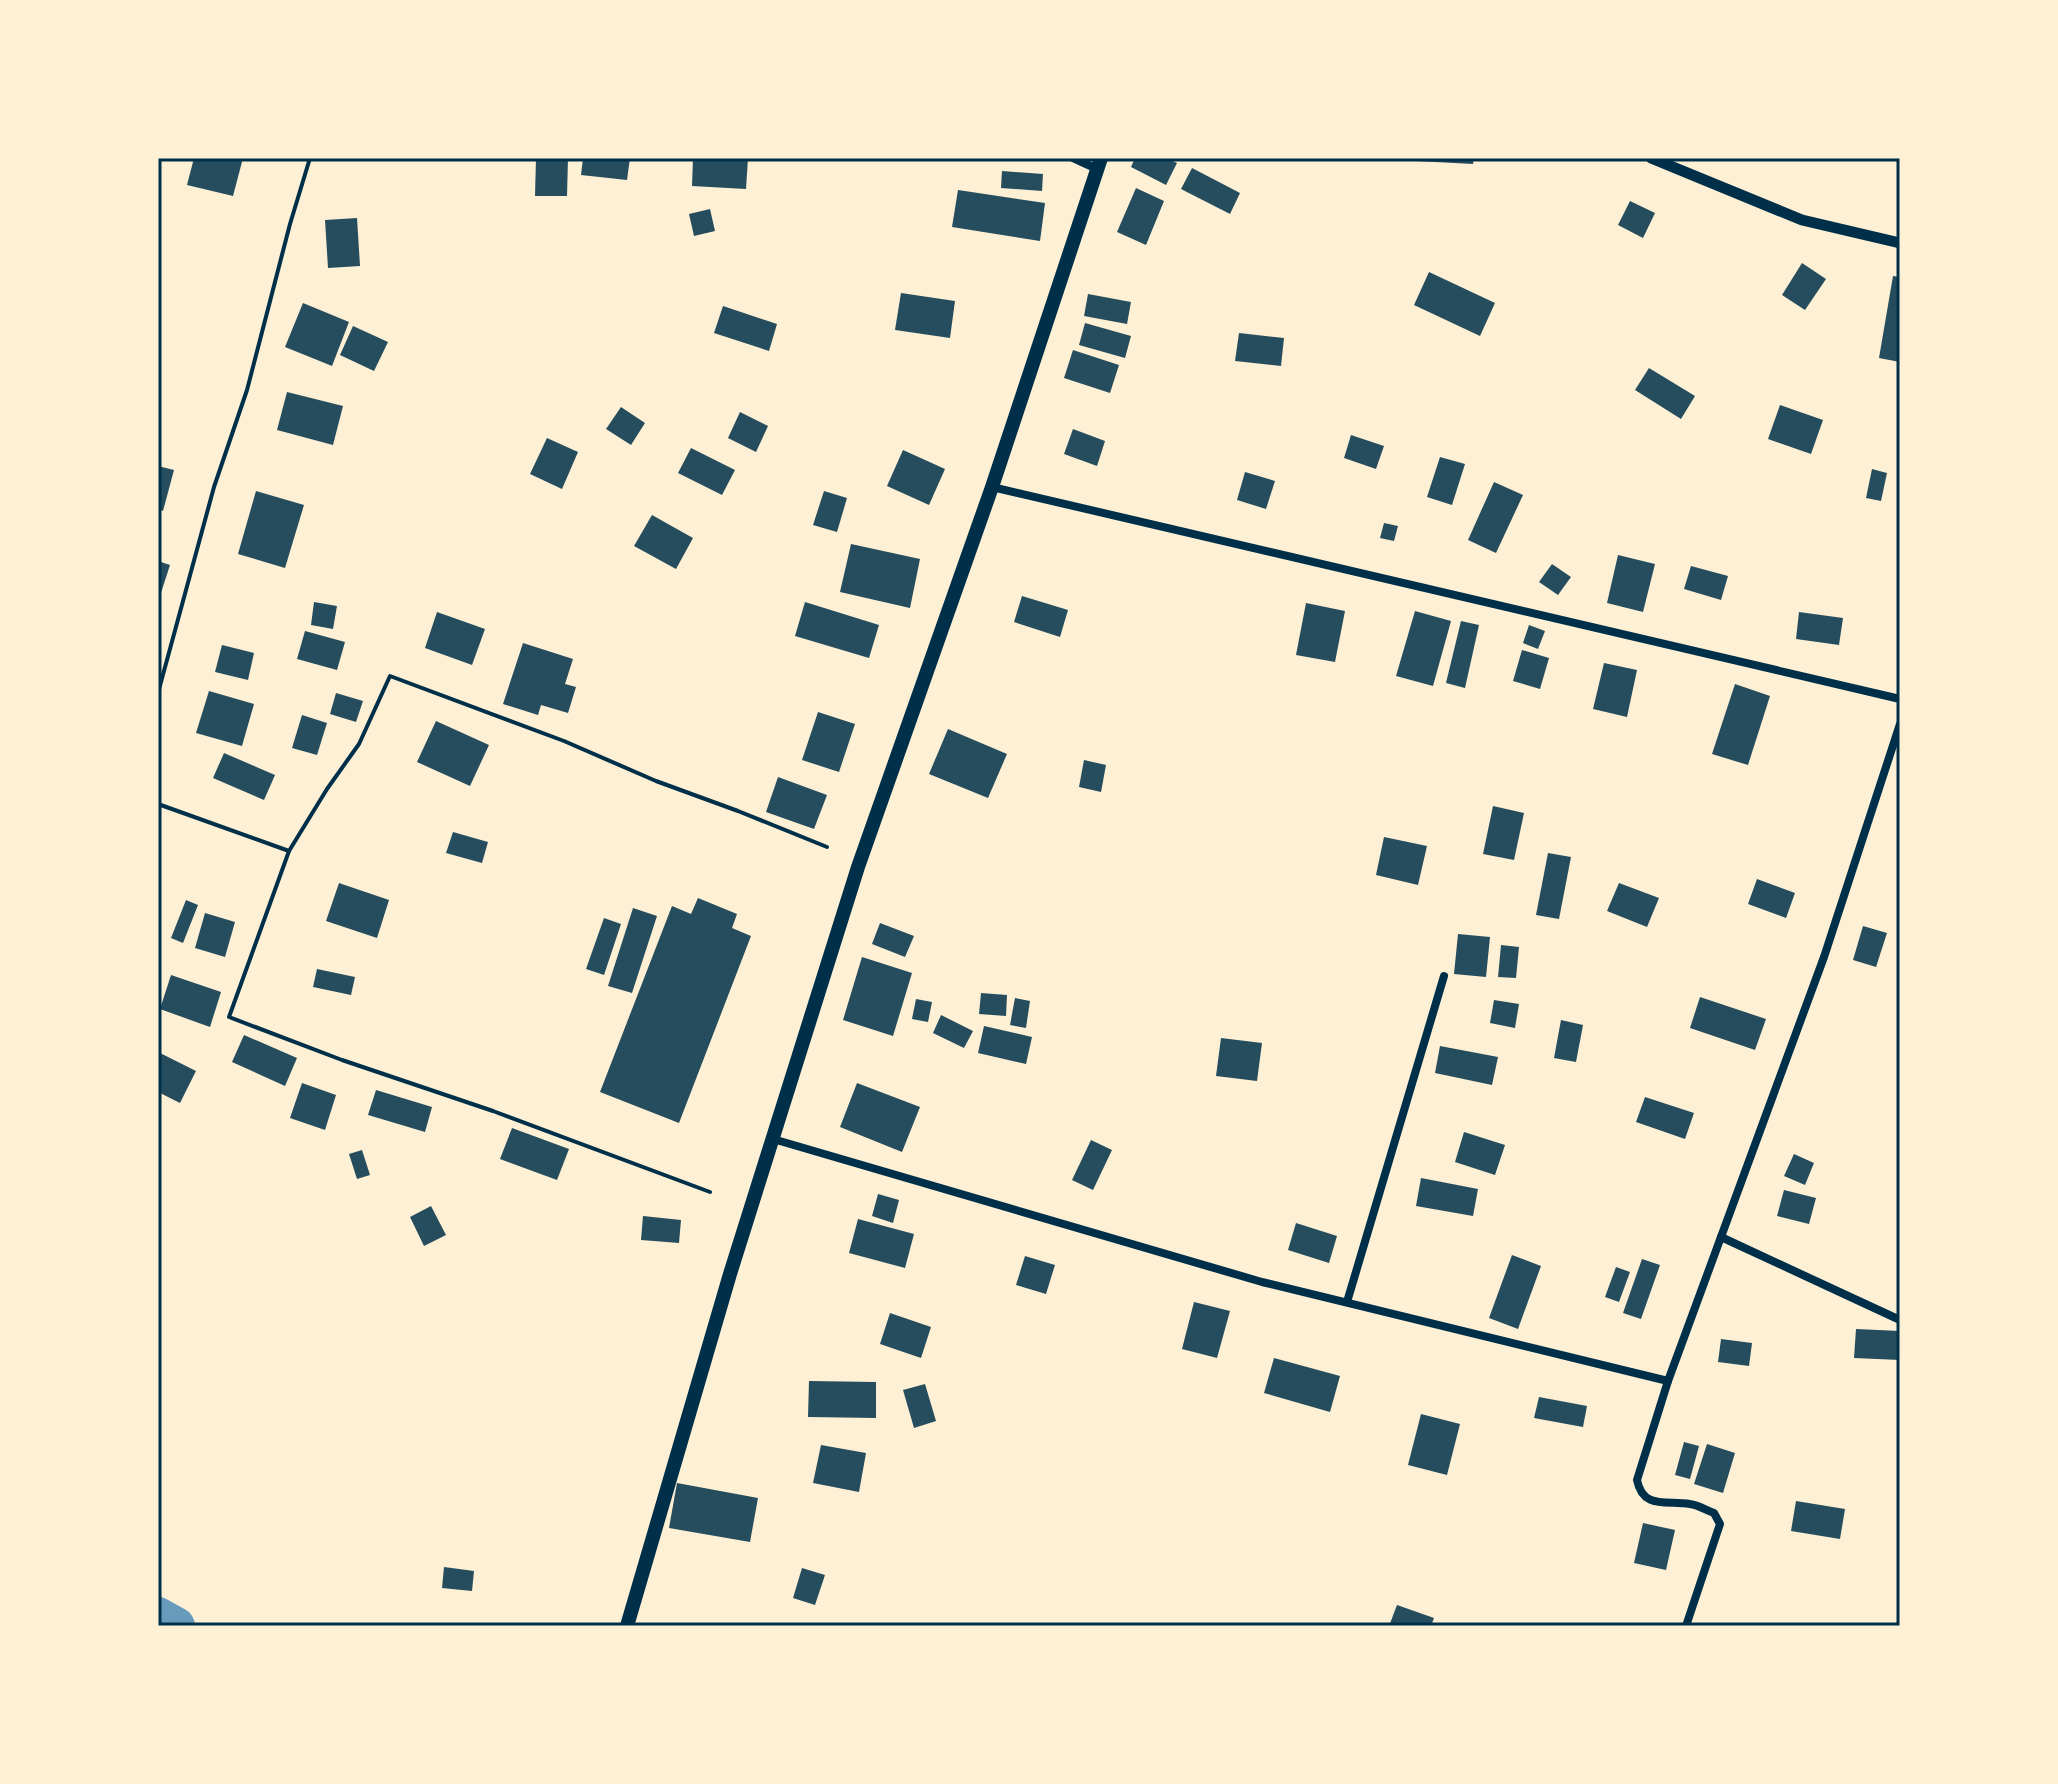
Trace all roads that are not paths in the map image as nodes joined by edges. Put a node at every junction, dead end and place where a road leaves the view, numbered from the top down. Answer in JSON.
{"nodes":[{"id":1,"x":1073,"y":158,"type":"edge"},
{"id":2,"x":1651,"y":158,"type":"edge"},
{"id":3,"x":1099,"y":164,"type":"edge"},
{"id":4,"x":1900,"y":243,"type":"edge"},
{"id":5,"x":992,"y":487,"type":"junction"},
{"id":6,"x":1900,"y":699,"type":"edge"},
{"id":7,"x":1900,"y":724,"type":"edge"},
{"id":8,"x":1444,"y":976,"type":"dead end"},
{"id":9,"x":773,"y":1139,"type":"junction"},
{"id":10,"x":1721,"y":1237,"type":"junction"},
{"id":11,"x":1347,"y":1302,"type":"junction"},
{"id":12,"x":1900,"y":1320,"type":"edge"},
{"id":13,"x":1668,"y":1381,"type":"junction"},
{"id":14,"x":627,"y":1626,"type":"edge"},
{"id":15,"x":1686,"y":1626,"type":"edge"}],
"edges":[{"from":1,"to":3,"type":"street"},
{"from":2,"to":4,"type":"street"},
{"from":3,"to":5,"type":"highway"},
{"from":5,"to":6,"type":"street"},
{"from":5,"to":9,"type":"highway"},
{"from":7,"to":10,"type":"street"},
{"from":8,"to":11,"type":"street"},
{"from":9,"to":11,"type":"street"},
{"from":9,"to":14,"type":"highway"},
{"from":10,"to":12,"type":"street"},
{"from":10,"to":13,"type":"street"},
{"from":11,"to":13,"type":"street"},
{"from":13,"to":15,"type":"street"}]}
